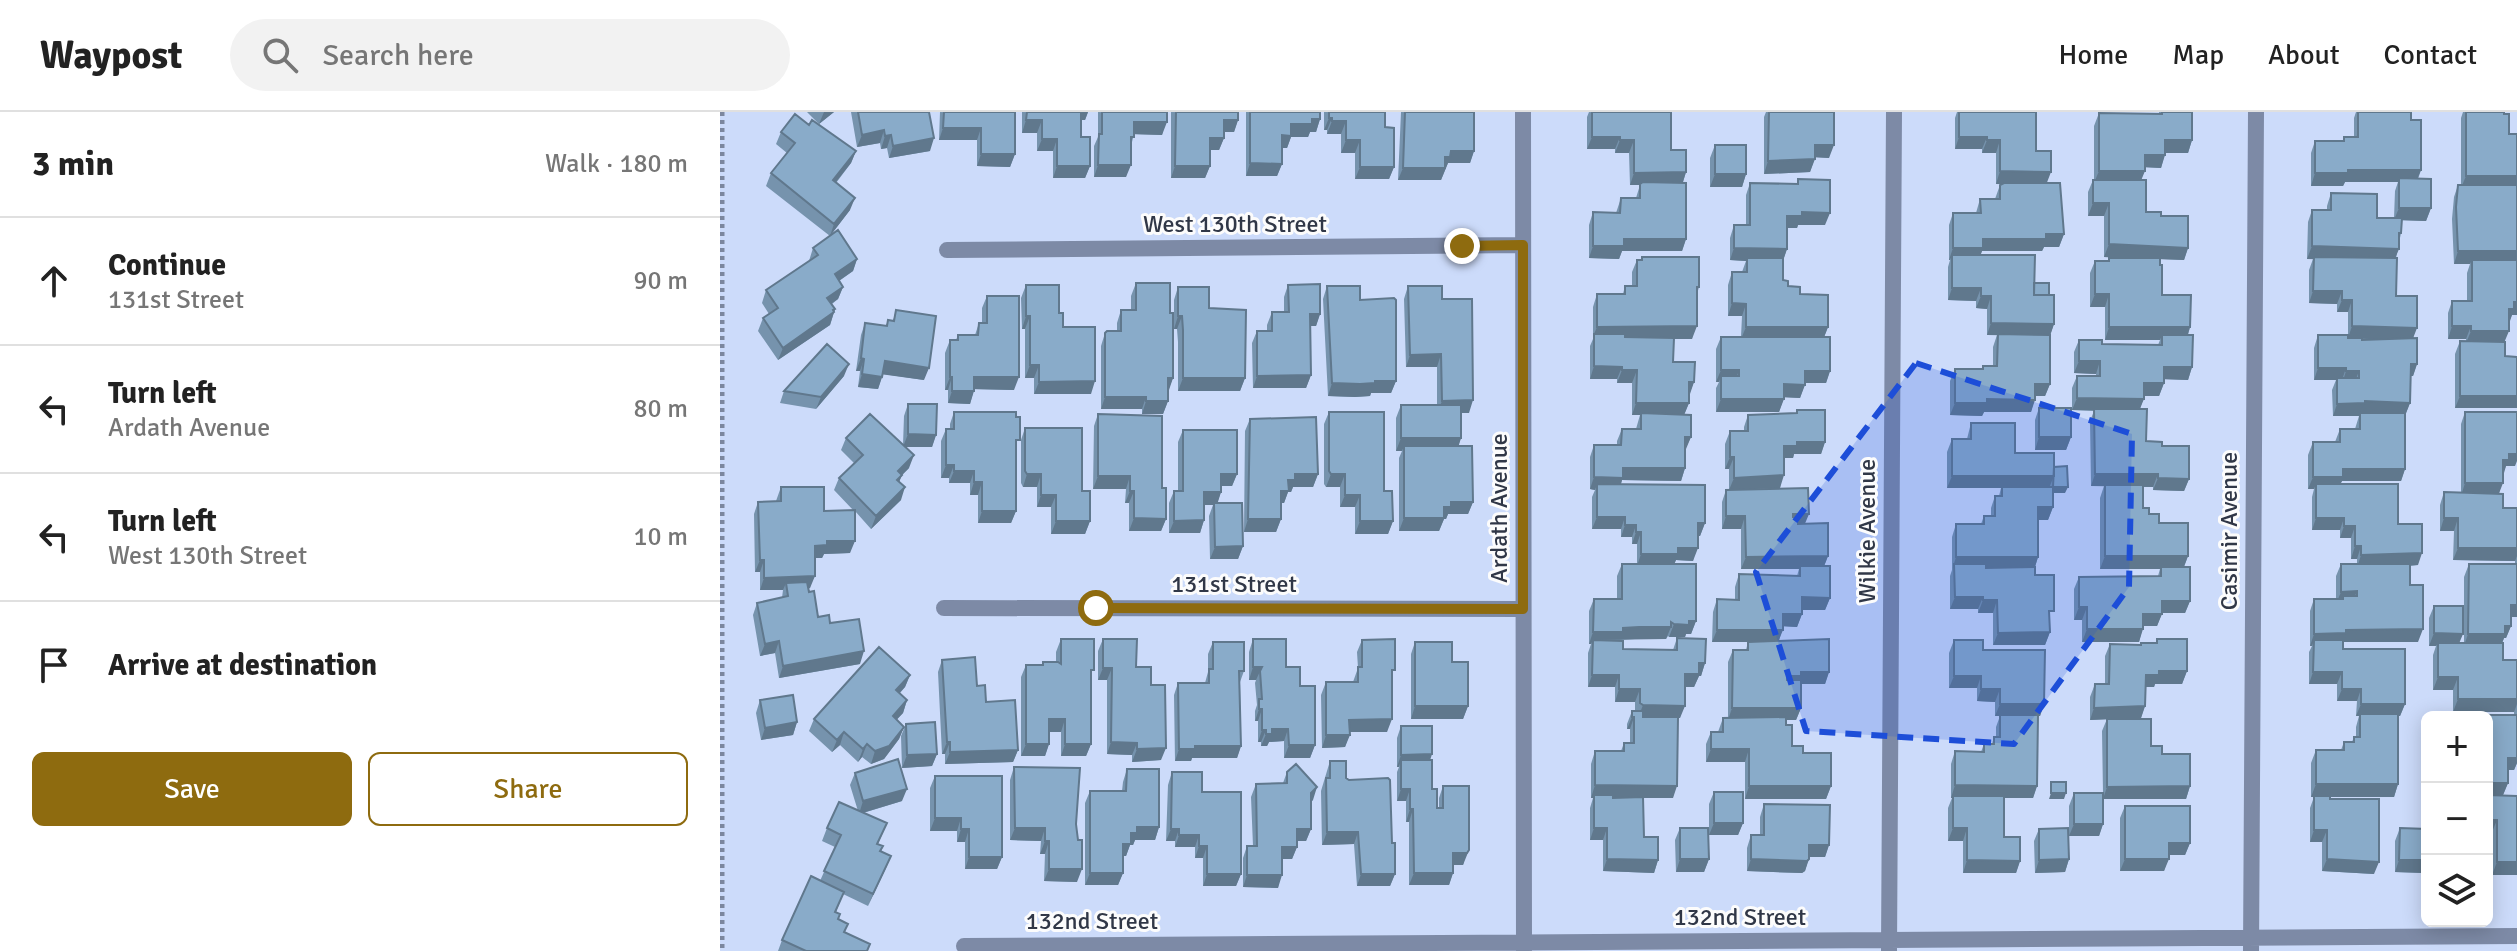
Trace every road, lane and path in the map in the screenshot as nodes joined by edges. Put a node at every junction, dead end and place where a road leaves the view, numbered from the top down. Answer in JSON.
{"nodes":[{"id":1,"x":722,"y":112,"type":"edge"},
{"id":2,"x":1523,"y":112,"type":"edge"},
{"id":3,"x":1894,"y":112,"type":"edge"},
{"id":4,"x":2256,"y":112,"type":"edge"},
{"id":5,"x":1523,"y":245,"type":"junction"},
{"id":6,"x":947,"y":250,"type":"dead end"},
{"id":7,"x":944,"y":608,"type":"dead end"},
{"id":8,"x":1523,"y":609,"type":"junction"},
{"id":9,"x":2517,"y":936,"type":"edge"},
{"id":10,"x":2251,"y":944,"type":"edge"},
{"id":11,"x":964,"y":946,"type":"dead end"},
{"id":12,"x":1889,"y":946,"type":"edge"},
{"id":13,"x":1524,"y":947,"type":"edge"},
{"id":14,"x":722,"y":951,"type":"edge"}],
"edges":[{"from":1,"to":14,"type":"path"},
{"from":2,"to":5,"type":"street","name":"Ardath Avenue"},
{"from":3,"to":12,"type":"street","name":"Wilkie Avenue"},
{"from":4,"to":10,"type":"street","name":"Casimir Avenue"},
{"from":5,"to":6,"type":"street","name":"West 130th Street"},
{"from":5,"to":8,"type":"street","name":"Ardath Avenue"},
{"from":7,"to":8,"type":"street","name":"131st Street"},
{"from":8,"to":13,"type":"street","name":"Ardath Avenue"},
{"from":9,"to":10,"type":"street","name":"132nd Street"},
{"from":10,"to":12,"type":"street","name":"132nd Street"},
{"from":11,"to":13,"type":"street","name":"132nd Street"},
{"from":12,"to":13,"type":"street","name":"132nd Street"}]}
